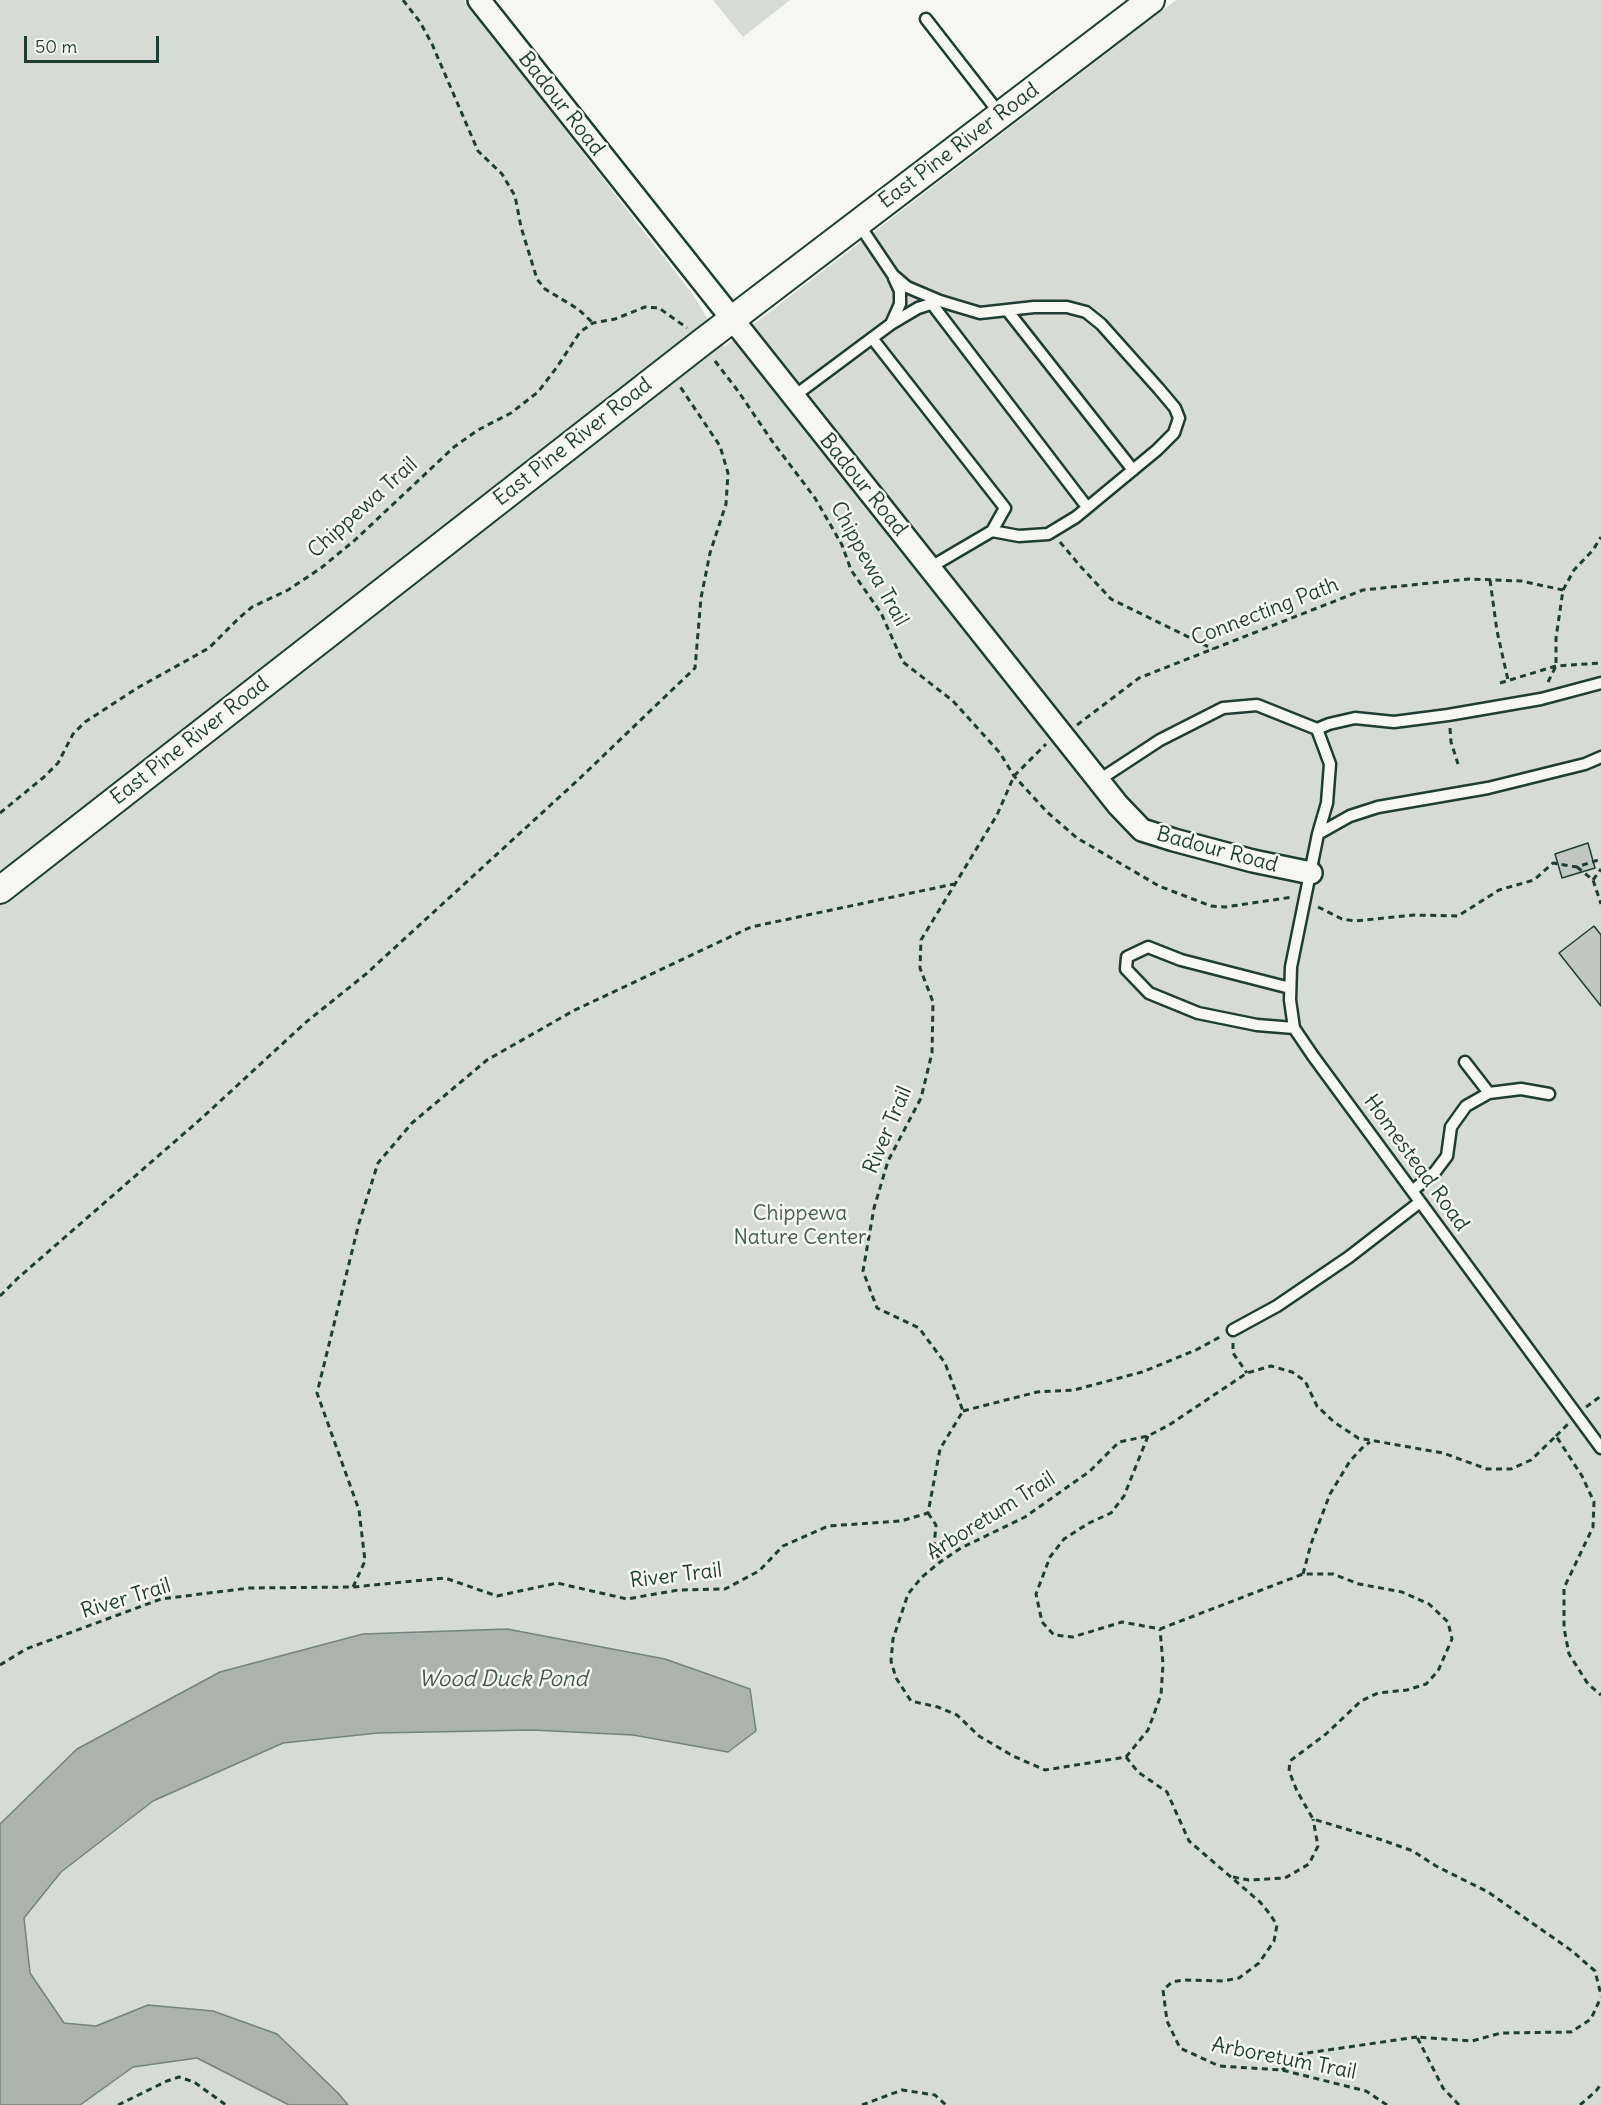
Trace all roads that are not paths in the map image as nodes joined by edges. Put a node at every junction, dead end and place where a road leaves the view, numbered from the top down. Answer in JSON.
{"nodes":[{"id":1,"x":479,"y":0,"type":"edge"},
{"id":2,"x":1151,"y":0,"type":"edge"},
{"id":3,"x":926,"y":19,"type":"dead end"},
{"id":4,"x":1000,"y":115,"type":"junction"},
{"id":5,"x":858,"y":224,"type":"junction"},
{"id":6,"x":893,"y":275,"type":"junction"},
{"id":7,"x":936,"y":303,"type":"junction"},
{"id":8,"x":1007,"y":310,"type":"junction"},
{"id":9,"x":731,"y":320,"type":"junction"},
{"id":10,"x":891,"y":324,"type":"junction"},
{"id":11,"x":872,"y":338,"type":"junction"},
{"id":12,"x":793,"y":397,"type":"junction"},
{"id":13,"x":1133,"y":470,"type":"junction"},
{"id":14,"x":1087,"y":507,"type":"junction"},
{"id":15,"x":992,"y":531,"type":"junction"},
{"id":16,"x":929,"y":568,"type":"junction"},
{"id":17,"x":1601,"y":683,"type":"edge"},
{"id":18,"x":1317,"y":729,"type":"junction"},
{"id":19,"x":1601,"y":757,"type":"edge"},
{"id":20,"x":1099,"y":780,"type":"junction"},
{"id":21,"x":1318,"y":834,"type":"junction"},
{"id":22,"x":1311,"y":873,"type":"junction"},
{"id":23,"x":0,"y":890,"type":"edge"},
{"id":24,"x":1290,"y":988,"type":"junction"},
{"id":25,"x":1294,"y":1028,"type":"junction"},
{"id":26,"x":1465,"y":1062,"type":"dead end"},
{"id":27,"x":1489,"y":1093,"type":"junction"},
{"id":28,"x":1549,"y":1094,"type":"dead end"},
{"id":29,"x":1412,"y":1191,"type":"junction"},
{"id":30,"x":1420,"y":1202,"type":"junction"},
{"id":31,"x":1233,"y":1330,"type":"road end"},
{"id":32,"x":1601,"y":1448,"type":"edge"}],
"edges":[{"from":1,"to":9,"type":"street","name":"Badour Road"},
{"from":2,"to":4,"type":"street","name":"East Pine River Road"},
{"from":3,"to":4,"type":"lane"},
{"from":4,"to":5,"type":"street","name":"East Pine River Road"},
{"from":5,"to":6,"type":"lane"},
{"from":5,"to":9,"type":"street","name":"East Pine River Road"},
{"from":6,"to":7,"type":"lane"},
{"from":6,"to":10,"type":"lane"},
{"from":7,"to":8,"type":"lane"},
{"from":7,"to":10,"type":"lane"},
{"from":7,"to":14,"type":"lane"},
{"from":8,"to":13,"type":"lane"},
{"from":8,"to":13,"type":"lane"},
{"from":9,"to":12,"type":"street","name":"Badour Road"},
{"from":9,"to":23,"type":"street","name":"East Pine River Road"},
{"from":10,"to":11,"type":"lane"},
{"from":11,"to":12,"type":"lane"},
{"from":11,"to":15,"type":"lane"},
{"from":12,"to":16,"type":"street","name":"Badour Road"},
{"from":13,"to":14,"type":"lane"},
{"from":14,"to":15,"type":"lane"},
{"from":15,"to":16,"type":"lane"},
{"from":16,"to":20,"type":"street","name":"Badour Road"},
{"from":17,"to":18,"type":"lane"},
{"from":18,"to":20,"type":"lane"},
{"from":18,"to":21,"type":"lane","name":"Homestead Road"},
{"from":19,"to":21,"type":"lane"},
{"from":20,"to":22,"type":"street","name":"Badour Road"},
{"from":21,"to":22,"type":"lane","name":"Homestead Road"},
{"from":22,"to":24,"type":"lane","name":"Homestead Road"},
{"from":24,"to":25,"type":"lane","name":"Homestead Road"},
{"from":24,"to":25,"type":"lane"},
{"from":25,"to":29,"type":"lane","name":"Homestead Road"},
{"from":26,"to":27,"type":"lane"},
{"from":27,"to":28,"type":"lane"},
{"from":27,"to":29,"type":"lane"},
{"from":29,"to":30,"type":"lane","name":"Homestead Road"},
{"from":30,"to":31,"type":"lane"},
{"from":30,"to":32,"type":"lane","name":"Homestead Road"}]}
